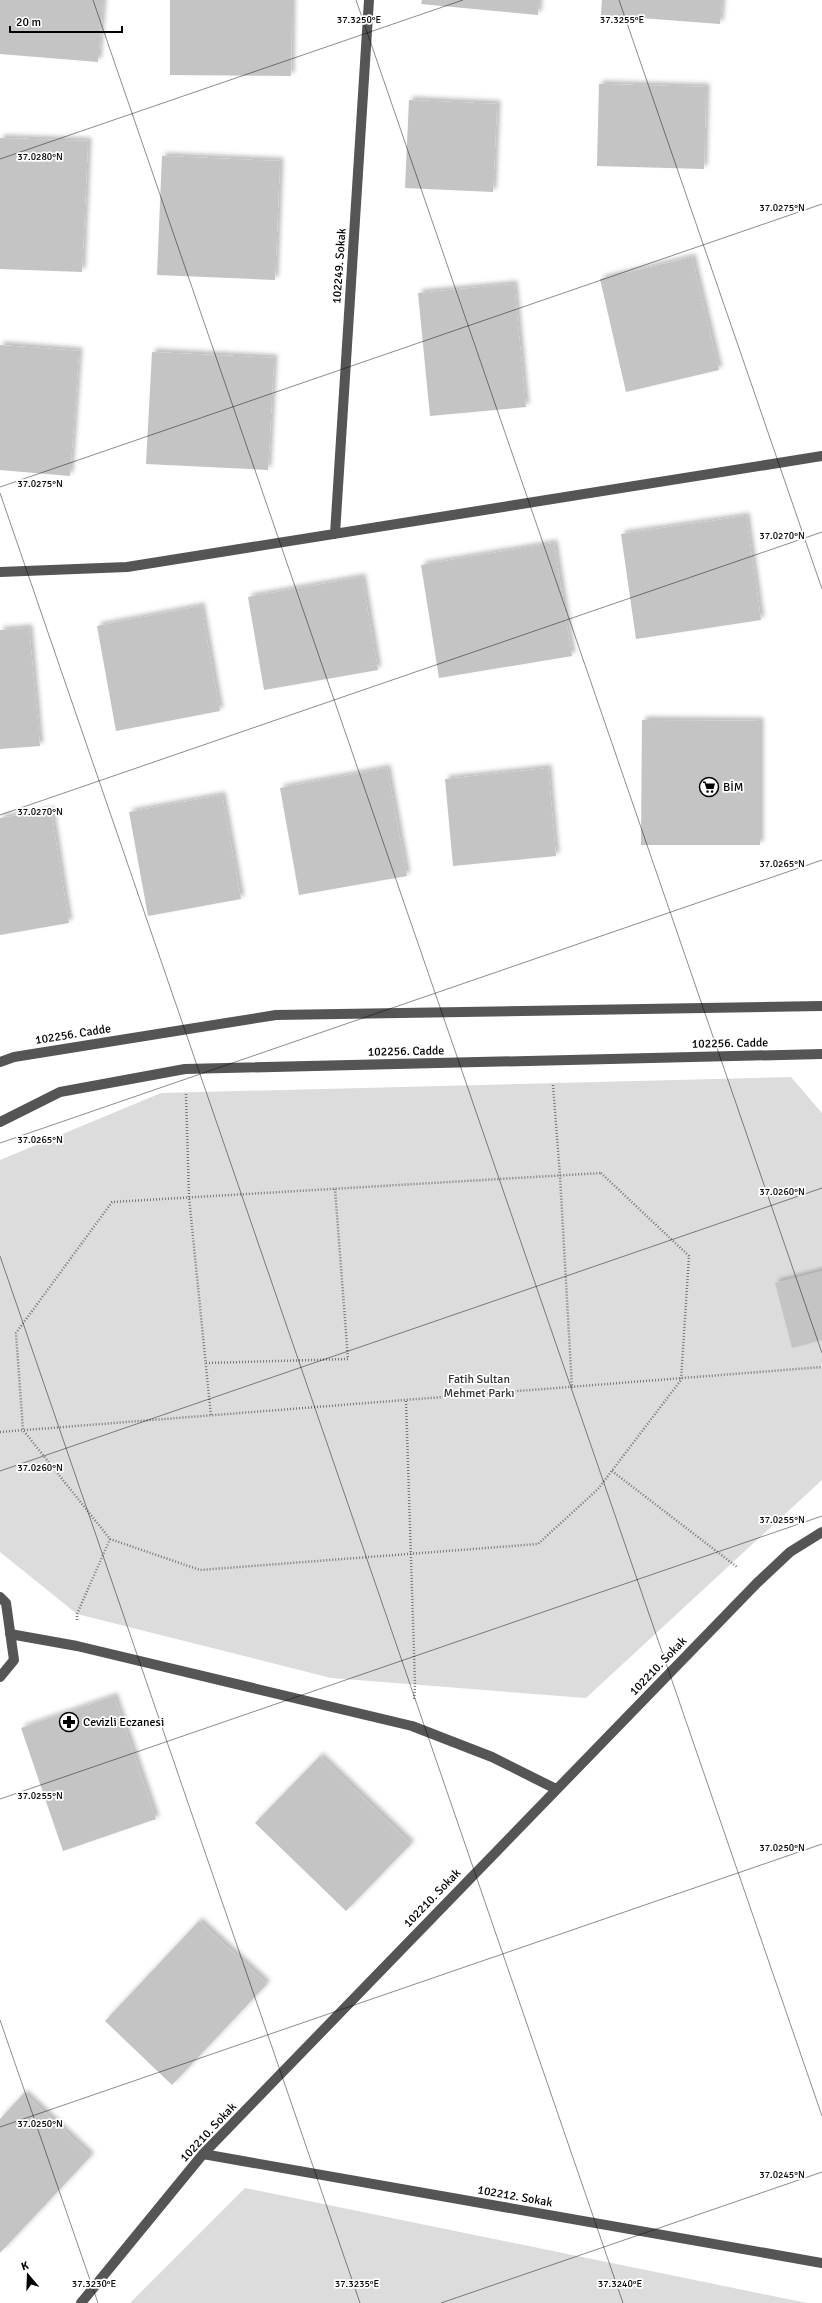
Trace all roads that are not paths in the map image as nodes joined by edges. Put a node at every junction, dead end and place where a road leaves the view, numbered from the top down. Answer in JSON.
{"nodes":[{"id":1,"x":368,"y":0,"type":"edge"},
{"id":2,"x":822,"y":456,"type":"edge"},
{"id":3,"x":334,"y":534,"type":"junction"},
{"id":4,"x":0,"y":572,"type":"edge"},
{"id":5,"x":822,"y":1006,"type":"edge"},
{"id":6,"x":0,"y":1053,"type":"edge"},
{"id":7,"x":822,"y":1054,"type":"edge"},
{"id":8,"x":14,"y":1057,"type":"junction"},
{"id":9,"x":0,"y":1062,"type":"edge"},
{"id":10,"x":0,"y":1122,"type":"edge"},
{"id":11,"x":822,"y":1532,"type":"edge"},
{"id":12,"x":0,"y":1597,"type":"edge"},
{"id":13,"x":10,"y":1634,"type":"junction"},
{"id":14,"x":0,"y":1677,"type":"edge"},
{"id":15,"x":556,"y":1789,"type":"junction"},
{"id":16,"x":203,"y":2154,"type":"junction"},
{"id":17,"x":822,"y":2263,"type":"edge"},
{"id":18,"x":81,"y":2303,"type":"edge"}],
"edges":[{"from":1,"to":3,"type":"street","name":"102249. Sokak"},
{"from":2,"to":3,"type":"street"},
{"from":3,"to":4,"type":"street"},
{"from":5,"to":8,"type":"street","name":"102256. Cadde"},
{"from":6,"to":8,"type":"street"},
{"from":7,"to":10,"type":"street","name":"102256. Cadde"},
{"from":8,"to":9,"type":"street","name":"102256. Cadde"},
{"from":11,"to":15,"type":"street","name":"102210. Sokak"},
{"from":12,"to":13,"type":"street"},
{"from":13,"to":14,"type":"street"},
{"from":13,"to":15,"type":"street"},
{"from":15,"to":16,"type":"street","name":"102210. Sokak"},
{"from":16,"to":17,"type":"street","name":"102212. Sokak"},
{"from":16,"to":18,"type":"street","name":"102210. Sokak"}]}
